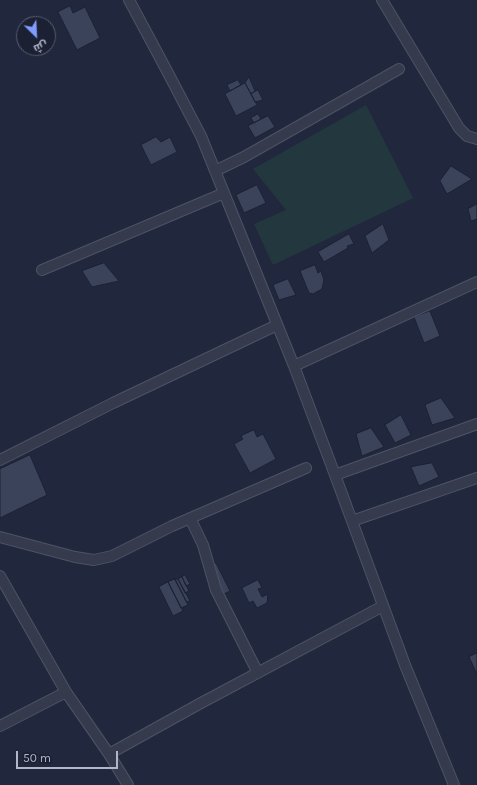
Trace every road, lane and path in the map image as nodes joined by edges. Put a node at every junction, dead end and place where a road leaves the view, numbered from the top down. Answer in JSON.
{"nodes":[{"id":1,"x":128,"y":0,"type":"edge"},
{"id":2,"x":382,"y":0,"type":"edge"},
{"id":3,"x":399,"y":69,"type":"dead end"},
{"id":4,"x":477,"y":139,"type":"edge"},
{"id":5,"x":215,"y":171,"type":"junction"},
{"id":6,"x":224,"y":193,"type":"junction"},
{"id":7,"x":42,"y":270,"type":"dead end"},
{"id":8,"x":477,"y":282,"type":"edge"},
{"id":9,"x":277,"y":325,"type":"junction"},
{"id":10,"x":294,"y":366,"type":"junction"},
{"id":11,"x":477,"y":424,"type":"edge"},
{"id":12,"x":0,"y":460,"type":"edge"},
{"id":13,"x":306,"y":468,"type":"dead end"},
{"id":14,"x":334,"y":475,"type":"junction"},
{"id":15,"x":477,"y":478,"type":"edge"},
{"id":16,"x":190,"y":518,"type":"junction"},
{"id":17,"x":352,"y":521,"type":"junction"},
{"id":18,"x":0,"y":537,"type":"edge"},
{"id":19,"x":0,"y":576,"type":"edge"},
{"id":20,"x":384,"y":606,"type":"junction"},
{"id":21,"x":258,"y":673,"type":"junction"},
{"id":22,"x":66,"y":692,"type":"junction"},
{"id":23,"x":0,"y":726,"type":"edge"},
{"id":24,"x":109,"y":754,"type":"junction"},
{"id":25,"x":128,"y":785,"type":"edge"},
{"id":26,"x":454,"y":785,"type":"edge"}],
"edges":[{"from":1,"to":5,"type":"street"},
{"from":2,"to":4,"type":"street"},
{"from":3,"to":5,"type":"street"},
{"from":5,"to":6,"type":"street"},
{"from":6,"to":7,"type":"street"},
{"from":6,"to":9,"type":"street"},
{"from":8,"to":10,"type":"street"},
{"from":9,"to":10,"type":"street"},
{"from":9,"to":12,"type":"street"},
{"from":10,"to":14,"type":"street"},
{"from":11,"to":14,"type":"street"},
{"from":13,"to":16,"type":"street"},
{"from":14,"to":17,"type":"street"},
{"from":15,"to":17,"type":"street"},
{"from":16,"to":18,"type":"street"},
{"from":16,"to":21,"type":"street"},
{"from":17,"to":20,"type":"street"},
{"from":19,"to":22,"type":"street"},
{"from":20,"to":21,"type":"street"},
{"from":20,"to":26,"type":"street"},
{"from":21,"to":24,"type":"street"},
{"from":22,"to":23,"type":"street"},
{"from":22,"to":24,"type":"street"},
{"from":24,"to":25,"type":"street"}]}
